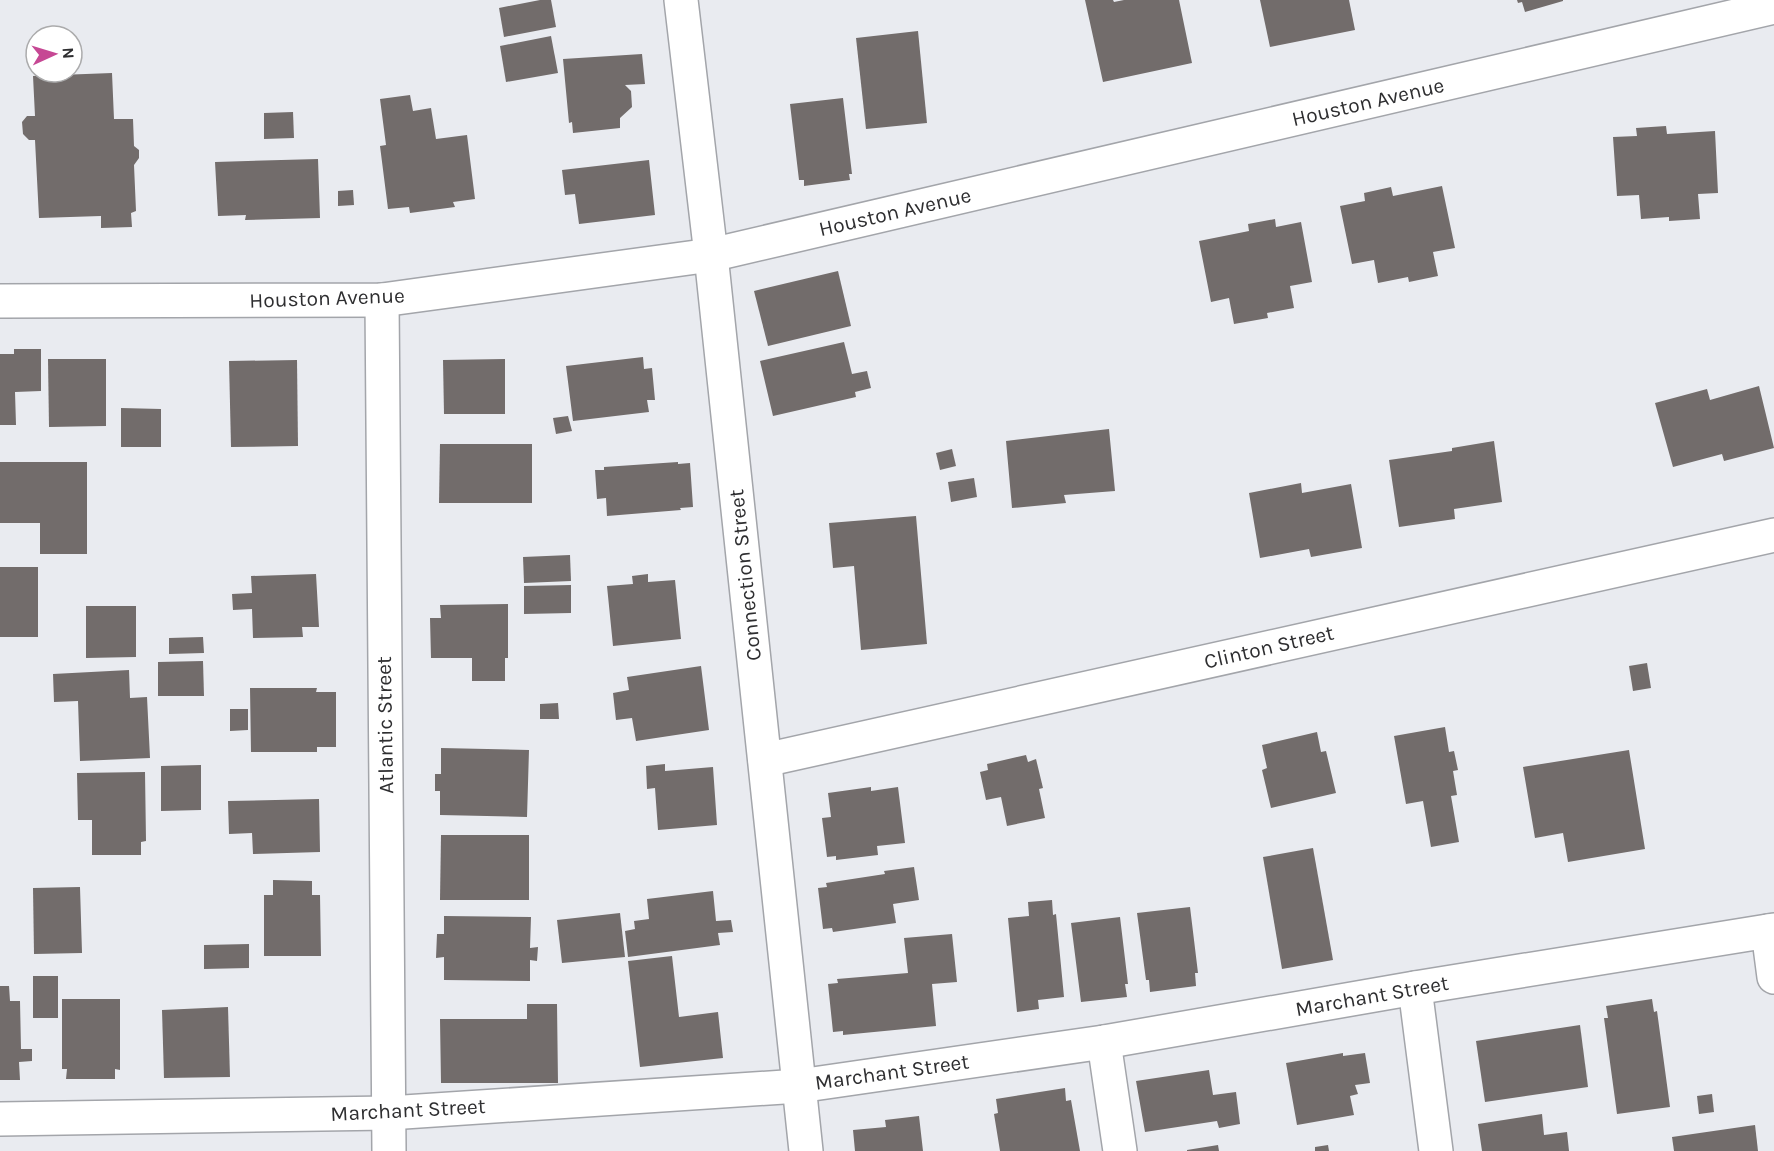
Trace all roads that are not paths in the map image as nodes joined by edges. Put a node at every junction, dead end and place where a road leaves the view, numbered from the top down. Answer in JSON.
{"nodes":[{"id":1,"x":681,"y":0,"type":"edge"},
{"id":2,"x":1774,"y":7,"type":"edge"},
{"id":3,"x":711,"y":255,"type":"junction"},
{"id":4,"x":382,"y":300,"type":"junction"},
{"id":5,"x":0,"y":301,"type":"edge"},
{"id":6,"x":1774,"y":535,"type":"edge"},
{"id":7,"x":765,"y":760,"type":"junction"},
{"id":8,"x":1771,"y":931,"type":"edge"},
{"id":9,"x":1774,"y":977,"type":"edge"},
{"id":10,"x":1415,"y":988,"type":"junction"},
{"id":11,"x":1104,"y":1042,"type":"junction"},
{"id":12,"x":799,"y":1086,"type":"junction"},
{"id":13,"x":389,"y":1113,"type":"junction"},
{"id":14,"x":0,"y":1119,"type":"edge"},
{"id":15,"x":389,"y":1151,"type":"edge"},
{"id":16,"x":806,"y":1151,"type":"edge"},
{"id":17,"x":1120,"y":1151,"type":"edge"},
{"id":18,"x":1436,"y":1151,"type":"edge"}],
"edges":[{"from":1,"to":3,"type":"street","name":"Connection Street"},
{"from":2,"to":3,"type":"street","name":"Houston Avenue"},
{"from":3,"to":4,"type":"street","name":"Houston Avenue"},
{"from":3,"to":7,"type":"street","name":"Connection Street"},
{"from":4,"to":5,"type":"street","name":"Houston Avenue"},
{"from":4,"to":13,"type":"street","name":"Atlantic Street"},
{"from":6,"to":7,"type":"street","name":"Clinton Street"},
{"from":7,"to":12,"type":"street","name":"Connection Street"},
{"from":8,"to":9,"type":"street"},
{"from":8,"to":10,"type":"street","name":"Marchant Street"},
{"from":10,"to":11,"type":"street","name":"Marchant Street"},
{"from":10,"to":18,"type":"street"},
{"from":11,"to":12,"type":"street","name":"Marchant Street"},
{"from":11,"to":17,"type":"street"},
{"from":12,"to":13,"type":"street","name":"Marchant Street"},
{"from":12,"to":16,"type":"street","name":"Connection Street"},
{"from":13,"to":14,"type":"street","name":"Marchant Street"},
{"from":13,"to":15,"type":"street","name":"Atlantic Street"}]}
